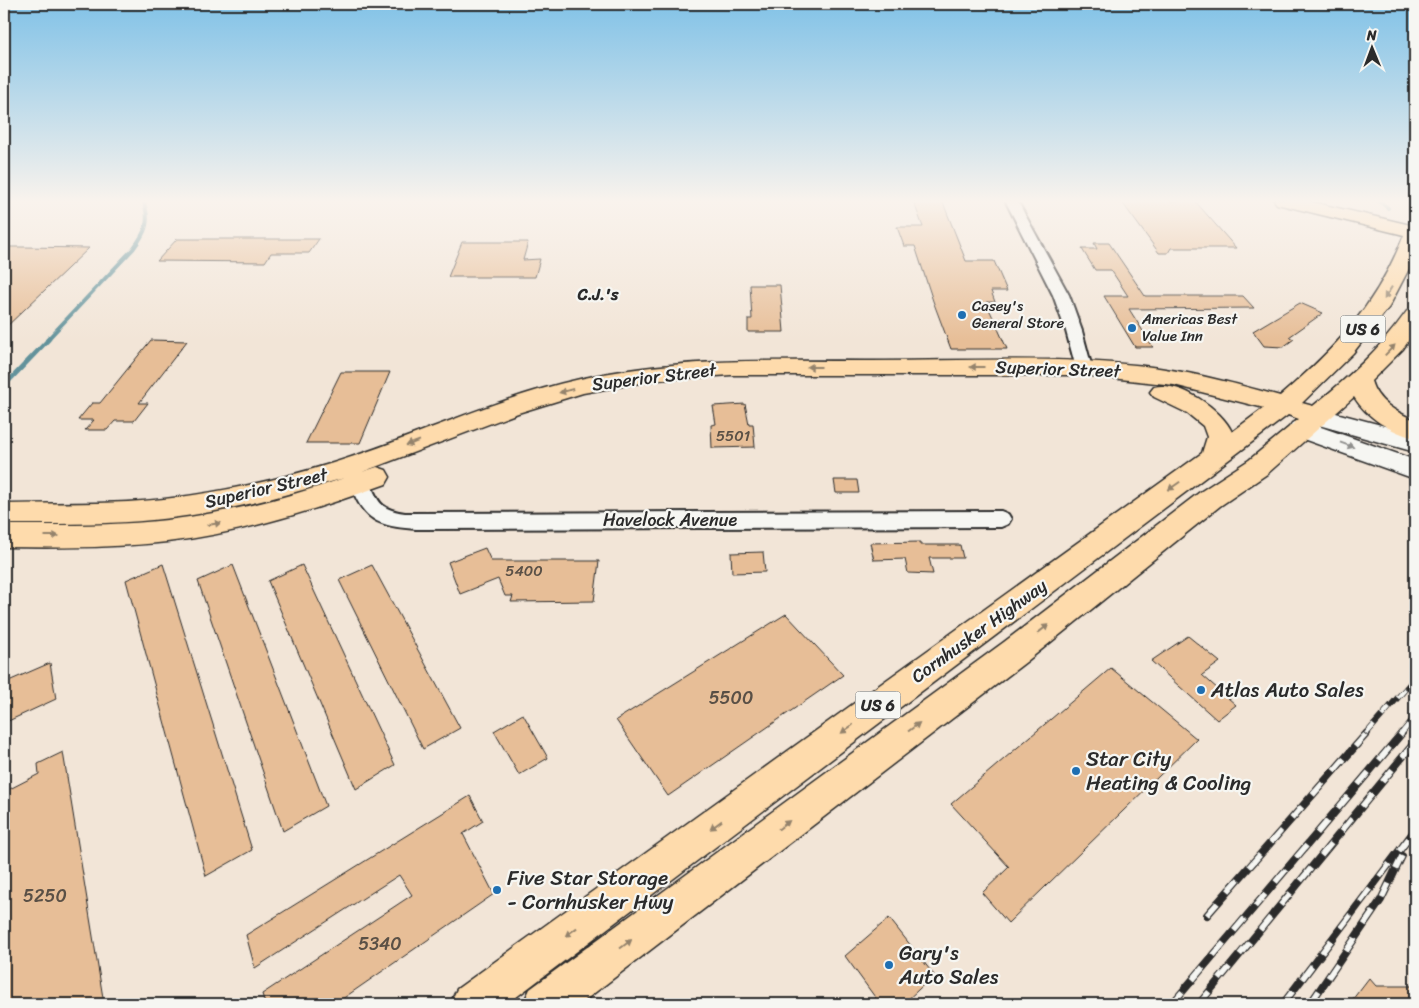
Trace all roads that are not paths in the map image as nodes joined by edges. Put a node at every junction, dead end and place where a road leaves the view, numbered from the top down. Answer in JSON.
{"nodes":[{"id":1,"x":1036,"y":247,"type":"edge"},
{"id":2,"x":1410,"y":247,"type":"edge"},
{"id":3,"x":1415,"y":316,"type":"edge"},
{"id":4,"x":1084,"y":368,"type":"junction"},
{"id":5,"x":1358,"y":378,"type":"junction"},
{"id":6,"x":1162,"y":392,"type":"junction"},
{"id":7,"x":1293,"y":417,"type":"junction"},
{"id":8,"x":1415,"y":430,"type":"edge"},
{"id":9,"x":1415,"y":443,"type":"edge"},
{"id":10,"x":1212,"y":460,"type":"junction"},
{"id":11,"x":1415,"y":470,"type":"edge"},
{"id":12,"x":360,"y":483,"type":"junction"},
{"id":13,"x":4,"y":514,"type":"edge"},
{"id":14,"x":1001,"y":519,"type":"dead end"},
{"id":15,"x":4,"y":536,"type":"edge"},
{"id":16,"x":472,"y":1004,"type":"edge"},
{"id":17,"x":545,"y":1004,"type":"edge"}],
"edges":[{"from":1,"to":4,"type":"street"},
{"from":2,"to":7,"type":"main road","name":"Cornhusker Highway","number":"US 6","one_way":true},
{"from":5,"to":3,"type":"main road","name":"Cornhusker Highway","number":"US 6","one_way":true},
{"from":4,"to":7,"type":"main road","name":"Superior Street"},
{"from":4,"to":13,"type":"main road","name":"Superior Street","one_way":true},
{"from":5,"to":7,"type":"main road","name":"Cornhusker Highway","number":"US 6"},
{"from":5,"to":8,"type":"main road"},
{"from":6,"to":7,"type":"main road","name":"Superior Street"},
{"from":6,"to":10,"type":"main road"},
{"from":6,"to":12,"type":"main road","name":"Superior Street"},
{"from":7,"to":9,"type":"main road"},
{"from":7,"to":10,"type":"main road","name":"Cornhusker Highway","number":"US 6"},
{"from":7,"to":11,"type":"main road","one_way":true},
{"from":17,"to":7,"type":"main road","name":"Cornhusker Highway","number":"US 6","one_way":true},
{"from":10,"to":16,"type":"main road","name":"Cornhusker Highway","number":"US 6","one_way":true},
{"from":12,"to":14,"type":"street","name":"Havelock Avenue"},
{"from":15,"to":12,"type":"main road","name":"Superior Street","one_way":true}]}
